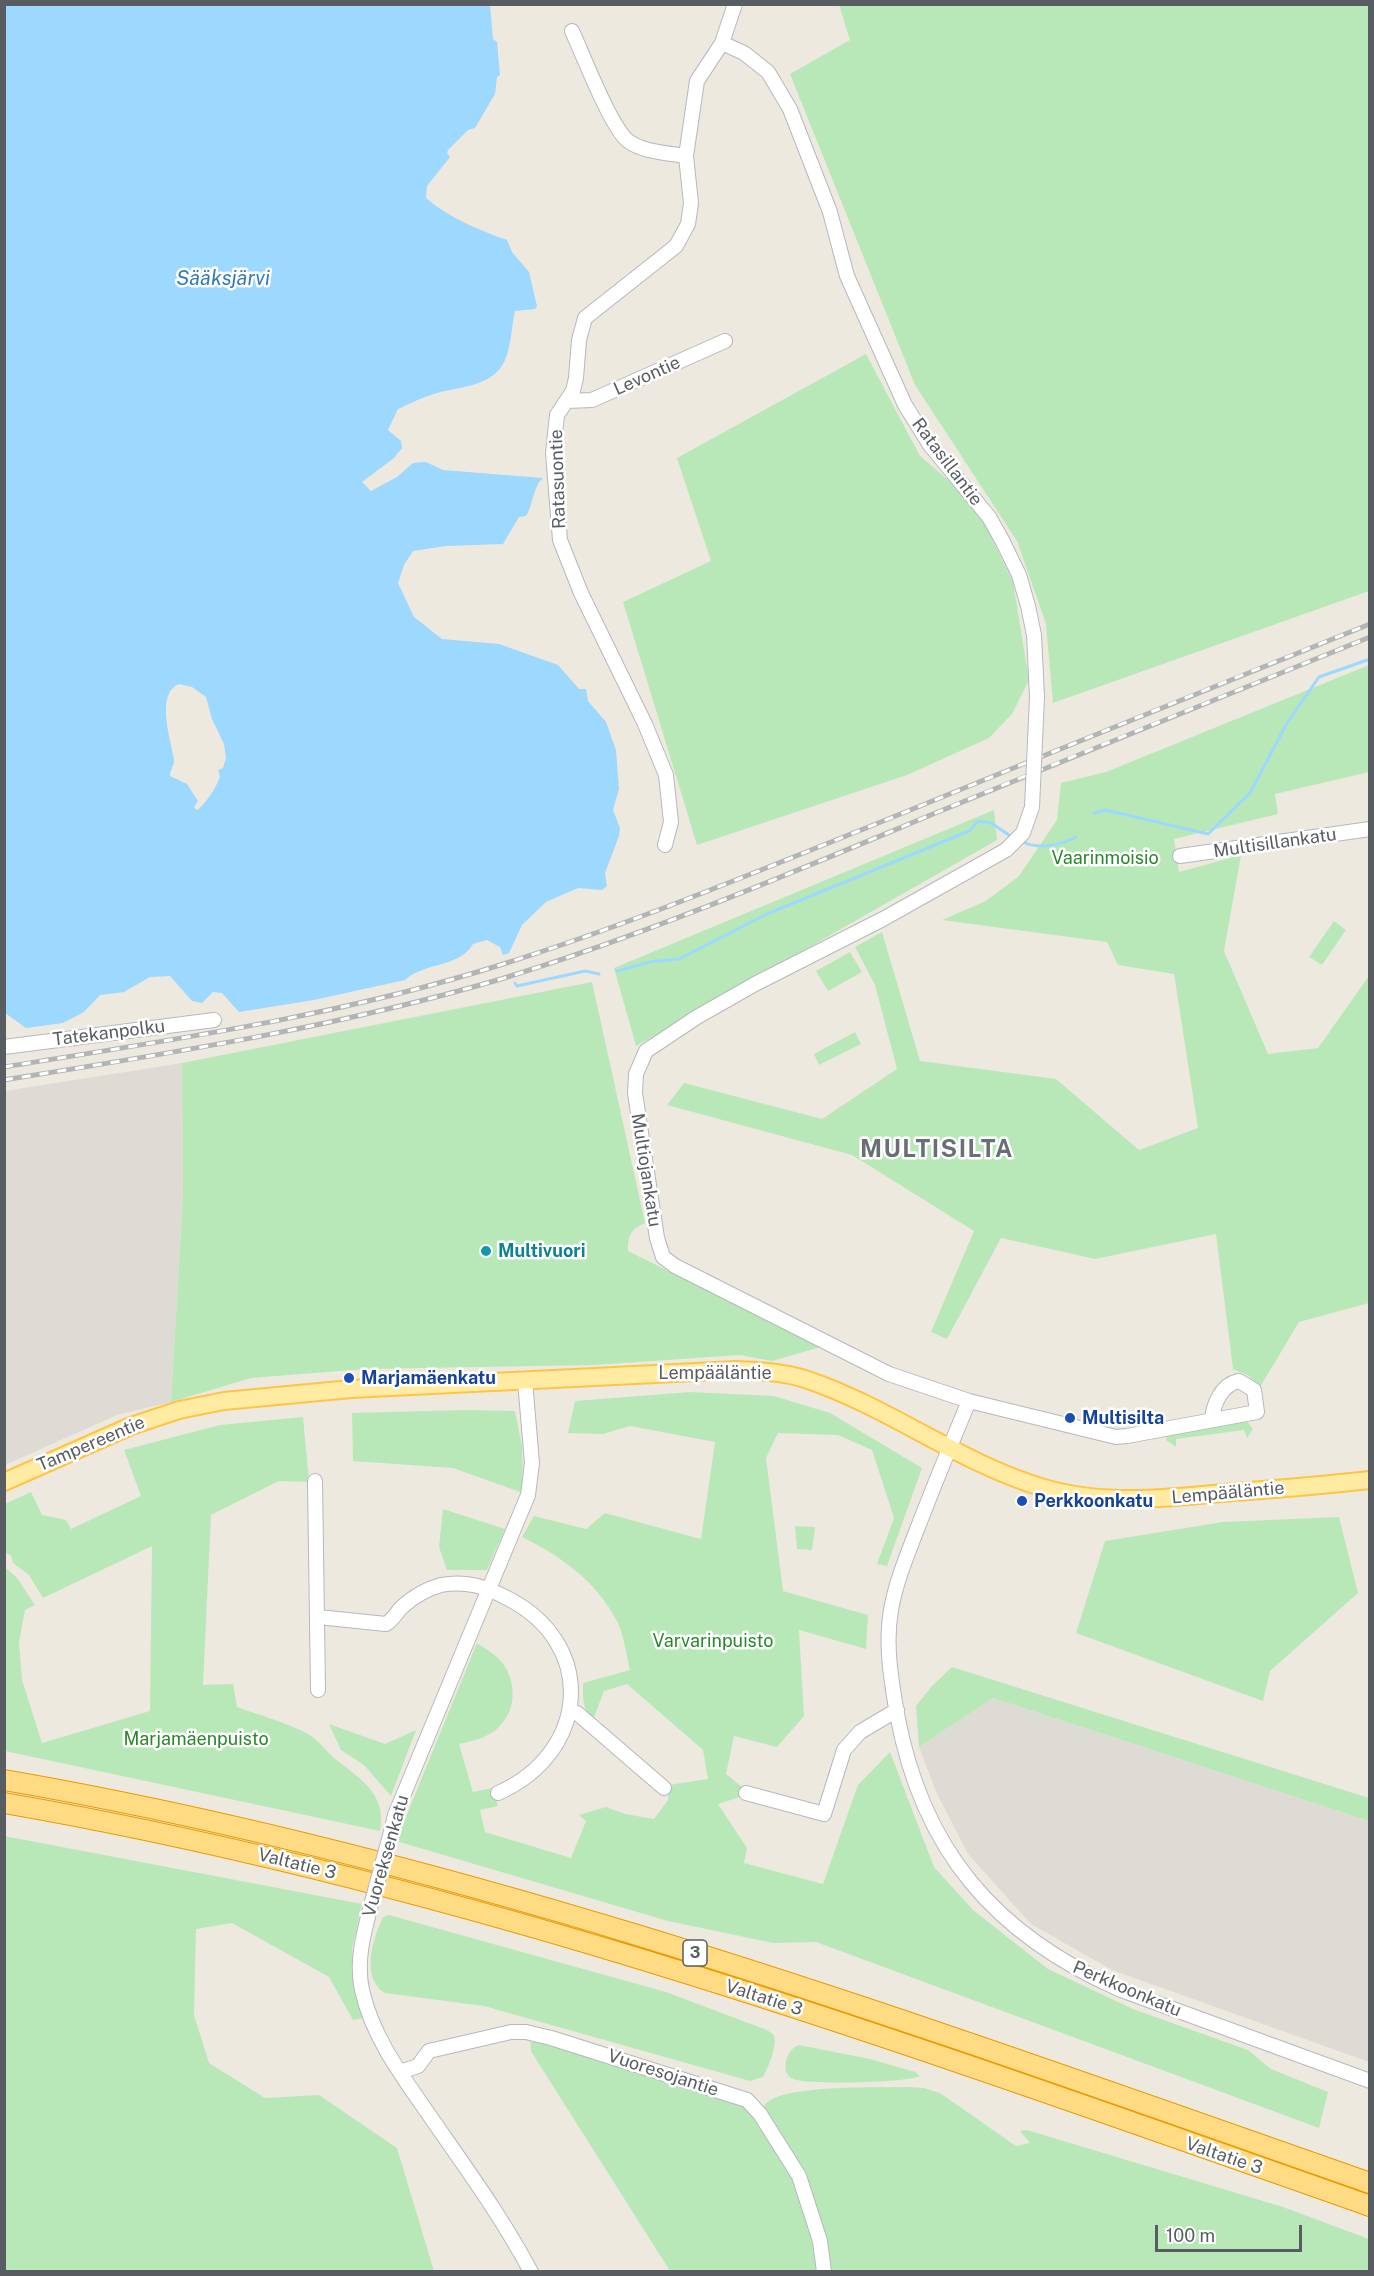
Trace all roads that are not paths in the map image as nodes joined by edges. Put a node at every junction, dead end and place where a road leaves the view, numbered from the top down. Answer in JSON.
{"nodes":[{"id":1,"x":735,"y":4,"type":"edge"},
{"id":2,"x":572,"y":31,"type":"dead end"},
{"id":3,"x":722,"y":43,"type":"junction"},
{"id":4,"x":686,"y":156,"type":"junction"},
{"id":5,"x":725,"y":341,"type":"dead end"},
{"id":6,"x":567,"y":401,"type":"junction"},
{"id":7,"x":1370,"y":829,"type":"edge"},
{"id":8,"x":665,"y":844,"type":"dead end"},
{"id":9,"x":1179,"y":856,"type":"dead end"},
{"id":10,"x":912,"y":903,"type":"joint"},
{"id":11,"x":214,"y":1020,"type":"dead end"},
{"id":12,"x":4,"y":1047,"type":"edge"},
{"id":13,"x":525,"y":1381,"type":"junction"},
{"id":14,"x":969,"y":1401,"type":"junction"},
{"id":15,"x":179,"y":1410,"type":"joint"},
{"id":16,"x":1212,"y":1420,"type":"dead end"},
{"id":17,"x":949,"y":1448,"type":"junction"},
{"id":18,"x":1370,"y":1480,"type":"edge"},
{"id":19,"x":315,"y":1481,"type":"dead end"},
{"id":20,"x":4,"y":1482,"type":"edge"},
{"id":21,"x":489,"y":1589,"type":"junction"},
{"id":22,"x":318,"y":1617,"type":"junction"},
{"id":23,"x":318,"y":1690,"type":"dead end"},
{"id":24,"x":897,"y":1710,"type":"junction"},
{"id":25,"x":570,"y":1711,"type":"junction"},
{"id":26,"x":4,"y":1780,"type":"edge"},
{"id":27,"x":664,"y":1788,"type":"dead end"},
{"id":28,"x":498,"y":1793,"type":"dead end"},
{"id":29,"x":746,"y":1793,"type":"dead end"},
{"id":30,"x":4,"y":1803,"type":"edge"},
{"id":31,"x":400,"y":2072,"type":"junction"},
{"id":32,"x":1370,"y":2081,"type":"edge"},
{"id":33,"x":1370,"y":2183,"type":"edge"},
{"id":34,"x":1370,"y":2206,"type":"edge"},
{"id":35,"x":531,"y":2271,"type":"edge"},
{"id":36,"x":824,"y":2271,"type":"edge"}],
"edges":[{"from":1,"to":3,"type":"street"},
{"from":2,"to":4,"type":"street"},
{"from":3,"to":4,"type":"street","name":"Ratasuontie"},
{"from":3,"to":10,"type":"street","name":"Ratasillantie","bridge":true},
{"from":4,"to":6,"type":"street","name":"Ratasuontie"},
{"from":5,"to":6,"type":"street","name":"Levontie"},
{"from":6,"to":8,"type":"street","name":"Ratasuontie"},
{"from":7,"to":9,"type":"street","name":"Multisillankatu"},
{"from":10,"to":14,"type":"street","name":"Multiojankatu"},
{"from":11,"to":12,"type":"street","name":"Tatekanpolku"},
{"from":13,"to":15,"type":"main road","name":"Lempääläntie"},
{"from":13,"to":17,"type":"main road","name":"Lempääläntie"},
{"from":13,"to":21,"type":"street","name":"Vuoreksenkatu"},
{"from":14,"to":16,"type":"street","name":"Multiojankatu"},
{"from":14,"to":17,"type":"street"},
{"from":15,"to":20,"type":"main road","name":"Tampereentie"},
{"from":17,"to":18,"type":"main road","name":"Lempääläntie"},
{"from":17,"to":24,"type":"street","name":"Perkkoonkatu"},
{"from":19,"to":22,"type":"street"},
{"from":21,"to":22,"type":"street"},
{"from":21,"to":25,"type":"street"},
{"from":21,"to":31,"type":"street","name":"Vuoreksenkatu","bridge":true},
{"from":22,"to":23,"type":"street"},
{"from":24,"to":29,"type":"street"},
{"from":24,"to":32,"type":"street","name":"Perkkoonkatu"},
{"from":25,"to":27,"type":"street"},
{"from":25,"to":28,"type":"street"},
{"from":26,"to":33,"type":"highway","name":"Valtatie 3","number":"3"},
{"from":30,"to":34,"type":"highway","name":"Valtatie 3","number":"3"},
{"from":31,"to":35,"type":"street","name":"Vuoreksenkatu"},
{"from":31,"to":36,"type":"street","name":"Vuoresojantie"}]}
